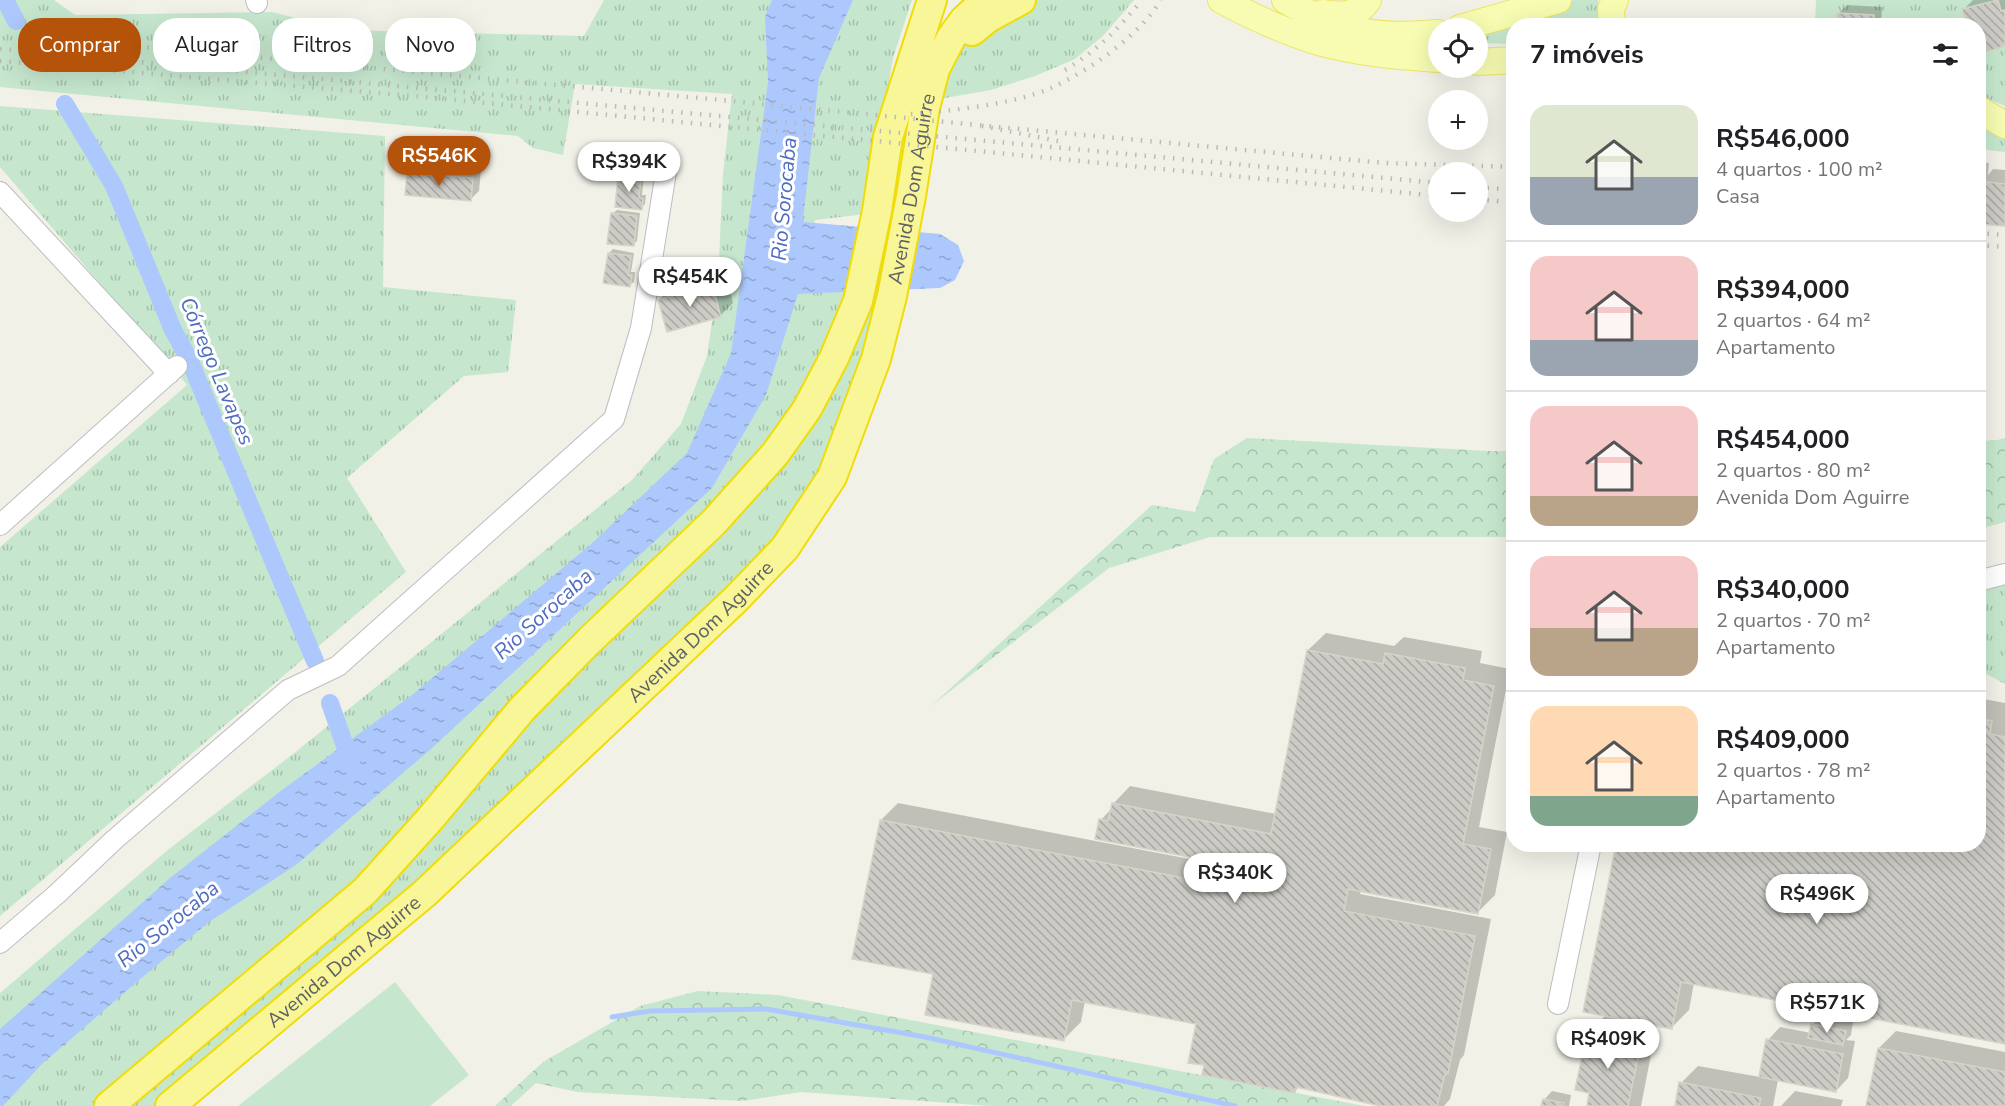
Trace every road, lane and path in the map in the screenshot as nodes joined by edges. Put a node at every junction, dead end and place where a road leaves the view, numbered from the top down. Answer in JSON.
{"nodes":[{"id":1,"x":920,"y":0,"type":"edge"},
{"id":2,"x":932,"y":0,"type":"edge"},
{"id":3,"x":986,"y":0,"type":"edge"},
{"id":4,"x":1021,"y":0,"type":"edge"},
{"id":5,"x":1221,"y":0,"type":"edge"},
{"id":6,"x":1368,"y":0,"type":"edge"},
{"id":7,"x":1558,"y":0,"type":"edge"},
{"id":8,"x":1615,"y":0,"type":"edge"},
{"id":9,"x":1287,"y":1,"type":"edge"},
{"id":10,"x":1612,"y":18,"type":"edge"},
{"id":11,"x":1488,"y":20,"type":"edge"},
{"id":12,"x":1428,"y":34,"type":"edge"},
{"id":13,"x":1428,"y":58,"type":"edge"},
{"id":14,"x":1506,"y":60,"type":"edge"},
{"id":15,"x":1488,"y":61,"type":"edge"},
{"id":16,"x":935,"y":69,"type":"junction"},
{"id":17,"x":1986,"y":113,"type":"edge"},
{"id":18,"x":2005,"y":122,"type":"edge"},
{"id":19,"x":888,"y":137,"type":"junction"},
{"id":20,"x":666,"y":172,"type":"dead end"},
{"id":21,"x":3,"y":201,"type":"edge"},
{"id":22,"x":0,"y":525,"type":"edge"},
{"id":23,"x":2005,"y":574,"type":"edge"},
{"id":24,"x":1986,"y":579,"type":"edge"},
{"id":25,"x":1589,"y":852,"type":"edge"},
{"id":26,"x":0,"y":943,"type":"edge"},
{"id":27,"x":1558,"y":1004,"type":"dead end"},
{"id":28,"x":174,"y":1104,"type":"edge"},
{"id":29,"x":109,"y":1106,"type":"edge"}],
"edges":[{"from":1,"to":19,"type":"highway"},
{"from":2,"to":19,"type":"highway","name":"Avenida Dom Aguirre"},
{"from":3,"to":16,"type":"highway","name":"Avenida Dom Aguirre"},
{"from":4,"to":16,"type":"highway"},
{"from":5,"to":13,"type":"main road"},
{"from":6,"to":9,"type":"main road"},
{"from":7,"to":11,"type":"main road"},
{"from":8,"to":10,"type":"main road"},
{"from":9,"to":12,"type":"main road"},
{"from":14,"to":15,"type":"main road"},
{"from":16,"to":28,"type":"highway","name":"Avenida Dom Aguirre"},
{"from":17,"to":18,"type":"main road"},
{"from":19,"to":29,"type":"highway","name":"Avenida Dom Aguirre"},
{"from":20,"to":26,"type":"lane"},
{"from":21,"to":22,"type":"lane"},
{"from":23,"to":24,"type":"lane"},
{"from":25,"to":27,"type":"lane"}]}
